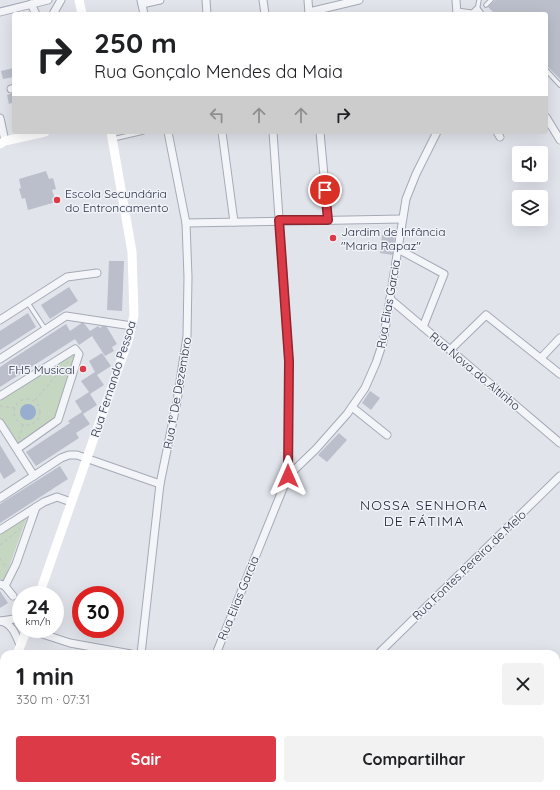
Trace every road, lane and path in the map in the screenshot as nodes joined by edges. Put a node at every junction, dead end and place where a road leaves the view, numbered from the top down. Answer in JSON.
{"nodes":[{"id":1,"x":48,"y":0,"type":"edge"},
{"id":2,"x":61,"y":0,"type":"edge"},
{"id":3,"x":79,"y":0,"type":"edge"},
{"id":4,"x":160,"y":0,"type":"edge"},
{"id":5,"x":206,"y":0,"type":"edge"},
{"id":6,"x":263,"y":0,"type":"edge"},
{"id":7,"x":308,"y":0,"type":"edge"},
{"id":8,"x":360,"y":0,"type":"edge"},
{"id":9,"x":456,"y":0,"type":"edge"},
{"id":10,"x":479,"y":0,"type":"edge"},
{"id":11,"x":491,"y":0,"type":"edge"},
{"id":12,"x":141,"y":2,"type":"edge"},
{"id":13,"x":486,"y":5,"type":"dead end"},
{"id":14,"x":33,"y":9,"type":"edge"},
{"id":15,"x":0,"y":12,"type":"edge"},
{"id":16,"x":54,"y":12,"type":"edge"},
{"id":17,"x":82,"y":12,"type":"edge"},
{"id":18,"x":144,"y":12,"type":"edge"},
{"id":19,"x":208,"y":12,"type":"edge"},
{"id":20,"x":265,"y":12,"type":"edge"},
{"id":21,"x":309,"y":12,"type":"edge"},
{"id":22,"x":313,"y":12,"type":"edge"},
{"id":23,"x":457,"y":12,"type":"edge"},
{"id":24,"x":476,"y":12,"type":"edge"},
{"id":25,"x":548,"y":72,"type":"edge"},
{"id":26,"x":560,"y":85,"type":"edge"},
{"id":27,"x":0,"y":118,"type":"edge"},
{"id":28,"x":548,"y":120,"type":"edge"},
{"id":29,"x":37,"y":134,"type":"edge"},
{"id":30,"x":122,"y":134,"type":"edge"},
{"id":31,"x":168,"y":134,"type":"edge"},
{"id":32,"x":222,"y":134,"type":"edge"},
{"id":33,"x":273,"y":134,"type":"edge"},
{"id":34,"x":320,"y":134,"type":"edge"},
{"id":35,"x":436,"y":134,"type":"edge"},
{"id":36,"x":112,"y":135,"type":"edge"},
{"id":37,"x":560,"y":140,"type":"edge"},
{"id":38,"x":3,"y":142,"type":"edge"},
{"id":39,"x":402,"y":219,"type":"junction"},
{"id":40,"x":279,"y":220,"type":"junction"},
{"id":41,"x":328,"y":220,"type":"junction"},
{"id":42,"x":234,"y":222,"type":"junction"},
{"id":43,"x":186,"y":223,"type":"junction"},
{"id":44,"x":398,"y":250,"type":"junction"},
{"id":45,"x":97,"y":273,"type":"dead end"},
{"id":46,"x":390,"y":299,"type":"junction"},
{"id":47,"x":28,"y":302,"type":"junction"},
{"id":48,"x":0,"y":320,"type":"edge"},
{"id":49,"x":132,"y":326,"type":"junction"},
{"id":50,"x":423,"y":327,"type":"junction"},
{"id":51,"x":45,"y":330,"type":"junction"},
{"id":52,"x":560,"y":338,"type":"edge"},
{"id":53,"x":450,"y":350,"type":"junction"},
{"id":54,"x":541,"y":358,"type":"junction"},
{"id":55,"x":0,"y":359,"type":"edge"},
{"id":56,"x":70,"y":359,"type":"dead end"},
{"id":57,"x":560,"y":374,"type":"edge"},
{"id":58,"x":0,"y":396,"type":"edge"},
{"id":59,"x":34,"y":401,"type":"junction"},
{"id":60,"x":0,"y":406,"type":"edge"},
{"id":61,"x":352,"y":407,"type":"junction"},
{"id":62,"x":15,"y":408,"type":"junction"},
{"id":63,"x":0,"y":423,"type":"edge"},
{"id":64,"x":23,"y":424,"type":"junction"},
{"id":65,"x":387,"y":435,"type":"dead end"},
{"id":66,"x":19,"y":439,"type":"dead end"},
{"id":67,"x":559,"y":440,"type":"edge"},
{"id":68,"x":17,"y":449,"type":"junction"},
{"id":69,"x":87,"y":458,"type":"junction"},
{"id":70,"x":34,"y":476,"type":"junction"},
{"id":71,"x":288,"y":476,"type":"junction"},
{"id":72,"x":560,"y":476,"type":"edge"},
{"id":73,"x":160,"y":484,"type":"junction"},
{"id":74,"x":1,"y":494,"type":"edge"},
{"id":75,"x":71,"y":502,"type":"junction"},
{"id":76,"x":36,"y":507,"type":"junction"},
{"id":77,"x":24,"y":525,"type":"dead end"},
{"id":78,"x":0,"y":530,"type":"edge"},
{"id":79,"x":0,"y":545,"type":"edge"},
{"id":80,"x":0,"y":558,"type":"edge"},
{"id":81,"x":5,"y":573,"type":"dead end"},
{"id":82,"x":2,"y":585,"type":"edge"},
{"id":83,"x":42,"y":586,"type":"edge"},
{"id":84,"x":12,"y":595,"type":"edge"},
{"id":85,"x":12,"y":619,"type":"edge"},
{"id":86,"x":0,"y":621,"type":"edge"},
{"id":87,"x":23,"y":638,"type":"edge"},
{"id":88,"x":55,"y":638,"type":"edge"},
{"id":89,"x":20,"y":645,"type":"junction"},
{"id":90,"x":18,"y":650,"type":"edge"},
{"id":91,"x":109,"y":650,"type":"edge"},
{"id":92,"x":141,"y":650,"type":"edge"},
{"id":93,"x":218,"y":650,"type":"edge"},
{"id":94,"x":382,"y":650,"type":"edge"}],
"edges":[{"from":1,"to":14,"type":"street"},
{"from":2,"to":16,"type":"street"},
{"from":3,"to":17,"type":"street"},
{"from":4,"to":12,"type":"street"},
{"from":5,"to":19,"type":"street"},
{"from":6,"to":20,"type":"street"},
{"from":7,"to":21,"type":"street"},
{"from":8,"to":22,"type":"street"},
{"from":9,"to":23,"type":"street"},
{"from":10,"to":24,"type":"lane"},
{"from":11,"to":13,"type":"lane"},
{"from":12,"to":18,"type":"street"},
{"from":14,"to":15,"type":"street"},
{"from":25,"to":26,"type":"lane"},
{"from":27,"to":38,"type":"street"},
{"from":28,"to":37,"type":"street"},
{"from":29,"to":38,"type":"street"},
{"from":30,"to":36,"type":"lane"},
{"from":31,"to":43,"type":"street","name":"Rua 1º De Dezembro"},
{"from":32,"to":42,"type":"street"},
{"from":33,"to":40,"type":"street"},
{"from":34,"to":41,"type":"street"},
{"from":35,"to":39,"type":"street","name":"Rua Elias Garcia"},
{"from":36,"to":49,"type":"street","name":"Rua Fernando Pessoa"},
{"from":39,"to":41,"type":"street"},
{"from":39,"to":44,"type":"street","name":"Rua Elias Garcia"},
{"from":40,"to":41,"type":"street"},
{"from":40,"to":42,"type":"street"},
{"from":40,"to":71,"type":"street"},
{"from":42,"to":43,"type":"street"},
{"from":43,"to":73,"type":"street","name":"Rua 1º De Dezembro"},
{"from":44,"to":46,"type":"street","name":"Rua Elias Garcia"},
{"from":44,"to":50,"type":"street"},
{"from":45,"to":47,"type":"street"},
{"from":46,"to":50,"type":"street","name":"Rua Nova do Altinho"},
{"from":46,"to":61,"type":"street","name":"Rua Elias Garcia"},
{"from":47,"to":48,"type":"street"},
{"from":47,"to":51,"type":"lane"},
{"from":49,"to":51,"type":"street"},
{"from":49,"to":69,"type":"street","name":"Rua Fernando Pessoa"},
{"from":50,"to":53,"type":"street","name":"Rua Nova do Altinho"},
{"from":51,"to":55,"type":"street"},
{"from":52,"to":54,"type":"street"},
{"from":53,"to":54,"type":"street"},
{"from":53,"to":67,"type":"street","name":"Rua Nova do Altinho"},
{"from":54,"to":57,"type":"street"},
{"from":56,"to":59,"type":"path"},
{"from":58,"to":68,"type":"street"},
{"from":59,"to":62,"type":"path"},
{"from":59,"to":64,"type":"path"},
{"from":60,"to":62,"type":"path"},
{"from":61,"to":65,"type":"street"},
{"from":61,"to":71,"type":"street","name":"Rua Elias Garcia"},
{"from":62,"to":64,"type":"path"},
{"from":63,"to":68,"type":"street"},
{"from":64,"to":66,"type":"path"},
{"from":68,"to":70,"type":"street"},
{"from":69,"to":70,"type":"street"},
{"from":69,"to":73,"type":"street"},
{"from":69,"to":75,"type":"street","name":"Rua Fernando Pessoa"},
{"from":70,"to":74,"type":"street"},
{"from":71,"to":93,"type":"street","name":"Rua Elias Garcia"},
{"from":72,"to":94,"type":"street","name":"Rua Fontes Pereira de Melo"},
{"from":73,"to":92,"type":"street","name":"Rua 1º De Dezembro"},
{"from":75,"to":76,"type":"street"},
{"from":75,"to":83,"type":"street","name":"Rua Fernando Pessoa"},
{"from":76,"to":78,"type":"street"},
{"from":76,"to":82,"type":"street"},
{"from":77,"to":79,"type":"path"},
{"from":80,"to":81,"type":"path"},
{"from":82,"to":84,"type":"street"},
{"from":85,"to":86,"type":"street"},
{"from":86,"to":89,"type":"street"},
{"from":87,"to":89,"type":"street"},
{"from":88,"to":91,"type":"street"},
{"from":89,"to":90,"type":"street"}]}
